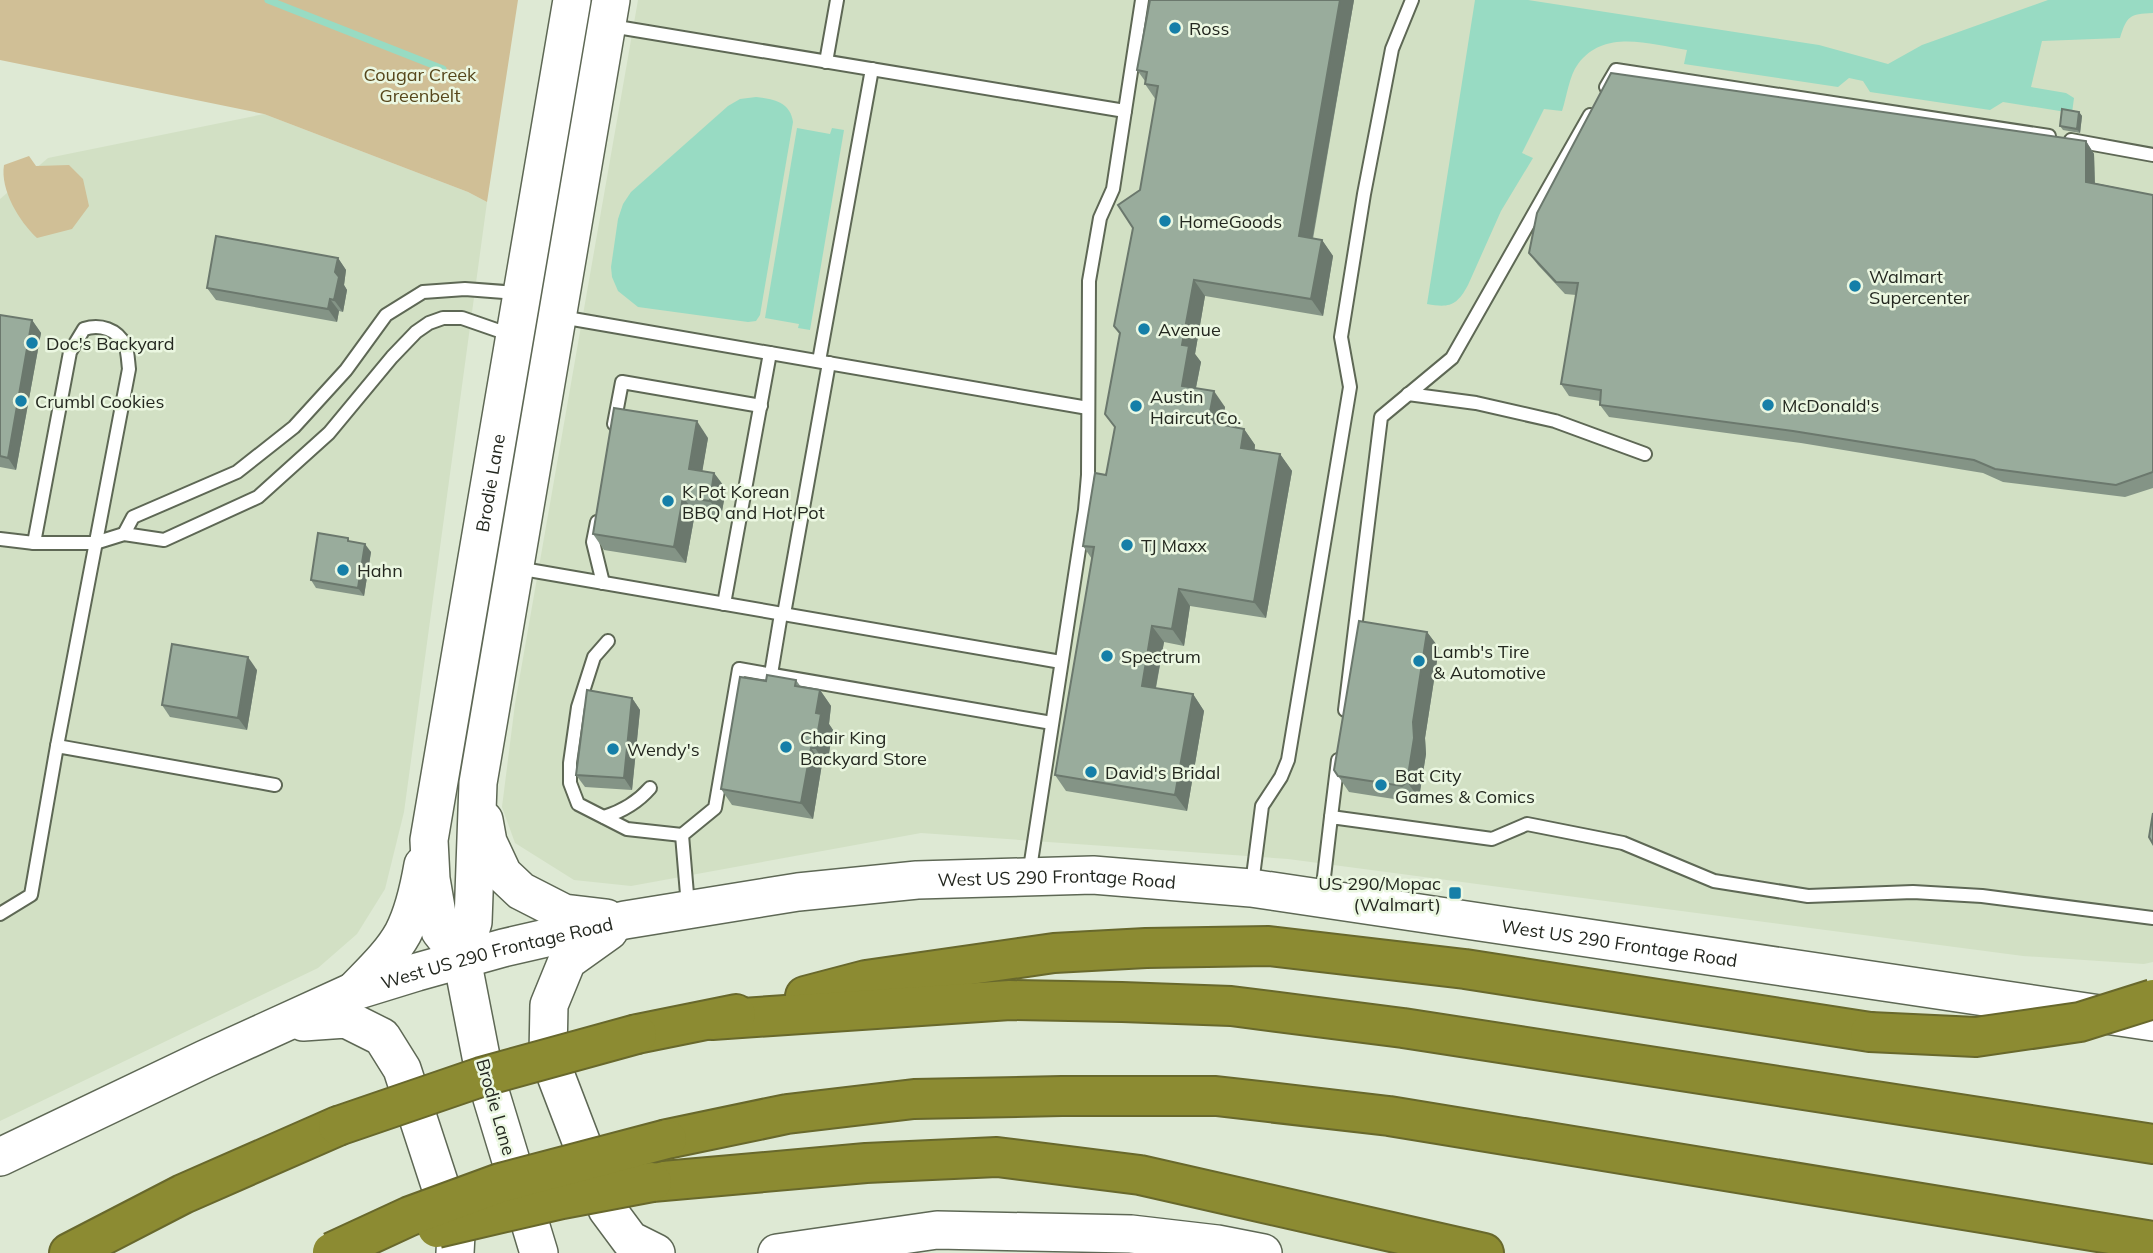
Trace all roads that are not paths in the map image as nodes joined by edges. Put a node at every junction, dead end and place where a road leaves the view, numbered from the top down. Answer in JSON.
{"nodes":[{"id":1,"x":572,"y":0,"type":"edge"},
{"id":2,"x":837,"y":0,"type":"edge"},
{"id":3,"x":1142,"y":0,"type":"edge"},
{"id":4,"x":1412,"y":0,"type":"edge"},
{"id":5,"x":609,"y":13,"type":"edge"},
{"id":6,"x":826,"y":62,"type":"junction"},
{"id":7,"x":872,"y":69,"type":"junction"},
{"id":8,"x":1125,"y":111,"type":"junction"},
{"id":9,"x":547,"y":146,"type":"junction"},
{"id":10,"x":2153,"y":155,"type":"edge"},
{"id":11,"x":522,"y":293,"type":"junction"},
{"id":12,"x":556,"y":316,"type":"junction"},
{"id":13,"x":514,"y":336,"type":"junction"},
{"id":14,"x":770,"y":353,"type":"junction"},
{"id":15,"x":824,"y":362,"type":"junction"},
{"id":16,"x":1408,"y":394,"type":"junction"},
{"id":17,"x":761,"y":406,"type":"junction"},
{"id":18,"x":1088,"y":408,"type":"junction"},
{"id":19,"x":612,"y":436,"type":"edge"},
{"id":20,"x":1645,"y":454,"type":"dead end"},
{"id":21,"x":600,"y":502,"type":"edge"},
{"id":22,"x":124,"y":534,"type":"junction"},
{"id":23,"x":0,"y":539,"type":"edge"},
{"id":24,"x":34,"y":543,"type":"junction"},
{"id":25,"x":95,"y":543,"type":"junction"},
{"id":26,"x":514,"y":568,"type":"junction"},
{"id":27,"x":603,"y":583,"type":"junction"},
{"id":28,"x":724,"y":604,"type":"junction"},
{"id":29,"x":783,"y":614,"type":"junction"},
{"id":30,"x":608,"y":641,"type":"dead end"},
{"id":31,"x":1061,"y":662,"type":"junction"},
{"id":32,"x":771,"y":674,"type":"junction"},
{"id":33,"x":1052,"y":723,"type":"junction"},
{"id":34,"x":1343,"y":725,"type":"edge"},
{"id":35,"x":57,"y":746,"type":"junction"},
{"id":36,"x":1339,"y":751,"type":"edge"},
{"id":37,"x":478,"y":783,"type":"junction"},
{"id":38,"x":275,"y":785,"type":"dead end"},
{"id":39,"x":650,"y":788,"type":"dead end"},
{"id":40,"x":604,"y":817,"type":"junction"},
{"id":41,"x":1331,"y":817,"type":"junction"},
{"id":42,"x":682,"y":835,"type":"junction"},
{"id":43,"x":429,"y":840,"type":"junction"},
{"id":44,"x":1028,"y":876,"type":"junction"},
{"id":45,"x":1251,"y":888,"type":"junction"},
{"id":46,"x":1321,"y":898,"type":"junction"},
{"id":47,"x":689,"y":910,"type":"junction"},
{"id":48,"x":0,"y":914,"type":"edge"},
{"id":49,"x":2153,"y":918,"type":"edge"},
{"id":50,"x":625,"y":920,"type":"junction"},
{"id":51,"x":462,"y":959,"type":"junction"},
{"id":52,"x":352,"y":992,"type":"junction"},
{"id":53,"x":2153,"y":999,"type":"edge"},
{"id":54,"x":712,"y":1020,"type":"junction"},
{"id":55,"x":2153,"y":1022,"type":"edge"},
{"id":56,"x":282,"y":1024,"type":"junction"},
{"id":57,"x":2153,"y":1144,"type":"edge"},
{"id":58,"x":0,"y":1157,"type":"edge"},
{"id":59,"x":2153,"y":1241,"type":"edge"},
{"id":60,"x":69,"y":1253,"type":"edge"},
{"id":61,"x":332,"y":1253,"type":"edge"},
{"id":62,"x":455,"y":1253,"type":"edge"},
{"id":63,"x":539,"y":1253,"type":"edge"},
{"id":64,"x":656,"y":1253,"type":"edge"},
{"id":65,"x":777,"y":1253,"type":"edge"},
{"id":66,"x":1263,"y":1253,"type":"edge"},
{"id":67,"x":1484,"y":1253,"type":"edge"}],
"edges":[{"from":1,"to":9,"type":"main road","name":"Brodie Lane"},
{"from":2,"to":6,"type":"lane"},
{"from":3,"to":8,"type":"lane"},
{"from":4,"to":45,"type":"lane"},
{"from":5,"to":6,"type":"lane"},
{"from":5,"to":12,"type":"main road","name":"Brodie Lane"},
{"from":6,"to":7,"type":"lane"},
{"from":7,"to":8,"type":"lane"},
{"from":7,"to":15,"type":"lane"},
{"from":8,"to":18,"type":"lane"},
{"from":9,"to":11,"type":"main road","name":"Brodie Lane"},
{"from":9,"to":12,"type":"main road"},
{"from":10,"to":16,"type":"lane"},
{"from":11,"to":13,"type":"main road","name":"Brodie Lane"},
{"from":11,"to":22,"type":"lane"},
{"from":12,"to":14,"type":"lane"},
{"from":12,"to":26,"type":"main road","name":"Brodie Lane"},
{"from":13,"to":22,"type":"lane"},
{"from":13,"to":43,"type":"main road","name":"Brodie Lane"},
{"from":14,"to":15,"type":"lane"},
{"from":14,"to":17,"type":"lane"},
{"from":15,"to":18,"type":"lane"},
{"from":15,"to":29,"type":"lane"},
{"from":16,"to":20,"type":"lane"},
{"from":16,"to":34,"type":"lane"},
{"from":17,"to":19,"type":"lane"},
{"from":17,"to":28,"type":"lane"},
{"from":18,"to":31,"type":"lane"},
{"from":21,"to":27,"type":"lane"},
{"from":22,"to":25,"type":"lane"},
{"from":23,"to":24,"type":"lane"},
{"from":24,"to":25,"type":"lane"},
{"from":24,"to":25,"type":"lane"},
{"from":25,"to":35,"type":"lane"},
{"from":26,"to":27,"type":"lane"},
{"from":26,"to":37,"type":"main road","name":"Brodie Lane"},
{"from":27,"to":28,"type":"lane"},
{"from":28,"to":29,"type":"lane"},
{"from":29,"to":31,"type":"lane"},
{"from":29,"to":32,"type":"lane"},
{"from":30,"to":40,"type":"lane"},
{"from":31,"to":33,"type":"lane"},
{"from":32,"to":33,"type":"lane"},
{"from":32,"to":42,"type":"lane"},
{"from":33,"to":44,"type":"lane"},
{"from":35,"to":38,"type":"lane"},
{"from":35,"to":48,"type":"lane"},
{"from":36,"to":41,"type":"lane"},
{"from":37,"to":50,"type":"main road"},
{"from":37,"to":51,"type":"main road","name":"Brodie Lane"},
{"from":39,"to":40,"type":"lane"},
{"from":40,"to":42,"type":"lane"},
{"from":41,"to":46,"type":"lane"},
{"from":41,"to":49,"type":"lane"},
{"from":42,"to":47,"type":"lane"},
{"from":43,"to":51,"type":"main road","name":"Brodie Lane"},
{"from":43,"to":52,"type":"main road"},
{"from":44,"to":45,"type":"main road","name":"West US 290 Frontage Road"},
{"from":44,"to":47,"type":"main road","name":"West US 290 Frontage Road"},
{"from":45,"to":46,"type":"main road","name":"West US 290 Frontage Road"},
{"from":46,"to":55,"type":"main road","name":"West US 290 Frontage Road"},
{"from":47,"to":50,"type":"main road","name":"West US 290 Frontage Road"},
{"from":50,"to":51,"type":"main road","name":"West US 290 Frontage Road"},
{"from":50,"to":64,"type":"main road"},
{"from":51,"to":52,"type":"main road","name":"West US 290 Frontage Road"},
{"from":51,"to":63,"type":"main road","name":"Brodie Lane"},
{"from":52,"to":56,"type":"main road","name":"West US 290 Frontage Road"},
{"from":53,"to":54,"type":"highway","bridge":true},
{"from":54,"to":57,"type":"highway"},
{"from":54,"to":60,"type":"highway","bridge":true},
{"from":56,"to":58,"type":"main road","name":"West US 290 Frontage Road"},
{"from":56,"to":62,"type":"main road"},
{"from":59,"to":61,"type":"highway","bridge":true},
{"from":61,"to":67,"type":"highway","bridge":true},
{"from":65,"to":66,"type":"main road"}]}
